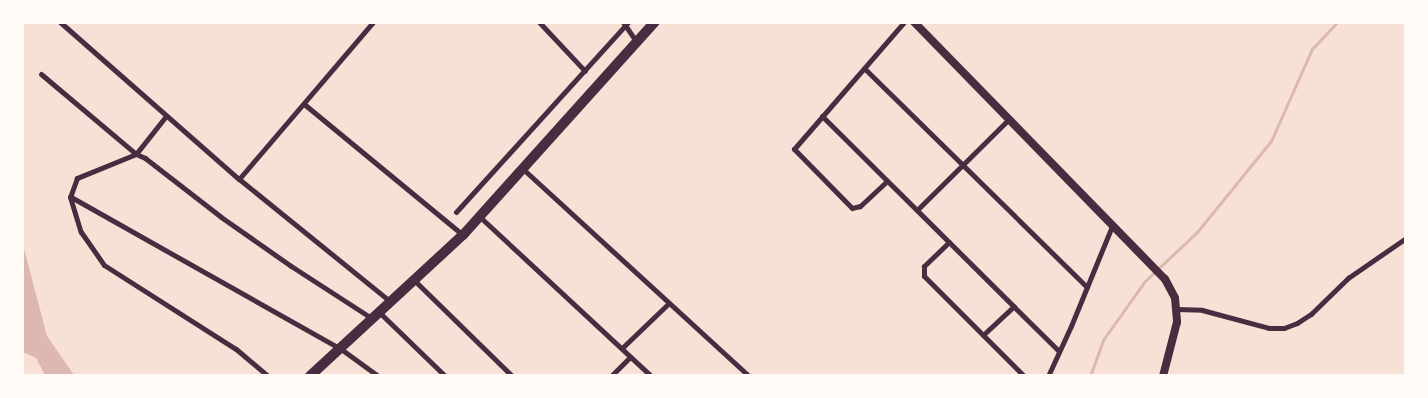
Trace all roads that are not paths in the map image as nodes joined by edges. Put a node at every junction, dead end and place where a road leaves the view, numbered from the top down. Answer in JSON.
{"nodes":[{"id":1,"x":60,"y":22,"type":"edge"},
{"id":2,"x":373,"y":22,"type":"edge"},
{"id":3,"x":539,"y":22,"type":"edge"},
{"id":4,"x":656,"y":22,"type":"edge"},
{"id":5,"x":904,"y":22,"type":"edge"},
{"id":6,"x":914,"y":22,"type":"edge"},
{"id":7,"x":626,"y":24,"type":"edge"},
{"id":8,"x":638,"y":44,"type":"junction"},
{"id":9,"x":864,"y":69,"type":"junction"},
{"id":10,"x":585,"y":71,"type":"junction"},
{"id":11,"x":41,"y":74,"type":"dead end"},
{"id":12,"x":304,"y":104,"type":"junction"},
{"id":13,"x":166,"y":116,"type":"junction"},
{"id":14,"x":822,"y":116,"type":"junction"},
{"id":15,"x":1009,"y":119,"type":"junction"},
{"id":16,"x":136,"y":154,"type":"junction"},
{"id":17,"x":963,"y":166,"type":"junction"},
{"id":18,"x":523,"y":169,"type":"junction"},
{"id":19,"x":239,"y":179,"type":"junction"},
{"id":20,"x":887,"y":180,"type":"junction"},
{"id":21,"x":70,"y":197,"type":"junction"},
{"id":22,"x":917,"y":210,"type":"junction"},
{"id":23,"x":456,"y":212,"type":"dead end"},
{"id":24,"x":480,"y":217,"type":"junction"},
{"id":25,"x":1112,"y":226,"type":"junction"},
{"id":26,"x":463,"y":235,"type":"junction"},
{"id":27,"x":1406,"y":238,"type":"edge"},
{"id":28,"x":949,"y":242,"type":"junction"},
{"id":29,"x":416,"y":280,"type":"junction"},
{"id":30,"x":1086,"y":287,"type":"junction"},
{"id":31,"x":392,"y":302,"type":"junction"},
{"id":32,"x":669,"y":303,"type":"junction"},
{"id":33,"x":1014,"y":306,"type":"junction"},
{"id":34,"x":1177,"y":309,"type":"junction"},
{"id":35,"x":377,"y":316,"type":"junction"},
{"id":36,"x":983,"y":335,"type":"junction"},
{"id":37,"x":622,"y":348,"type":"junction"},
{"id":38,"x":340,"y":349,"type":"junction"},
{"id":39,"x":1059,"y":350,"type":"junction"},
{"id":40,"x":630,"y":357,"type":"junction"},
{"id":41,"x":268,"y":376,"type":"edge"},
{"id":42,"x":310,"y":376,"type":"edge"},
{"id":43,"x":378,"y":376,"type":"edge"},
{"id":44,"x":445,"y":376,"type":"edge"},
{"id":45,"x":512,"y":376,"type":"edge"},
{"id":46,"x":611,"y":376,"type":"edge"},
{"id":47,"x":651,"y":376,"type":"edge"},
{"id":48,"x":749,"y":376,"type":"edge"},
{"id":49,"x":1024,"y":376,"type":"edge"},
{"id":50,"x":1048,"y":376,"type":"edge"},
{"id":51,"x":1163,"y":376,"type":"edge"}],
"edges":[{"from":1,"to":13,"type":"street"},
{"from":2,"to":12,"type":"street"},
{"from":3,"to":10,"type":"street"},
{"from":4,"to":8,"type":"main road"},
{"from":5,"to":9,"type":"street"},
{"from":6,"to":15,"type":"street"},
{"from":7,"to":8,"type":"street"},
{"from":7,"to":10,"type":"street"},
{"from":8,"to":18,"type":"main road"},
{"from":9,"to":14,"type":"street"},
{"from":9,"to":17,"type":"street"},
{"from":10,"to":23,"type":"street"},
{"from":11,"to":16,"type":"street"},
{"from":12,"to":19,"type":"street"},
{"from":12,"to":26,"type":"street"},
{"from":13,"to":16,"type":"street"},
{"from":13,"to":19,"type":"street"},
{"from":14,"to":20,"type":"street"},
{"from":14,"to":20,"type":"street"},
{"from":15,"to":17,"type":"street"},
{"from":15,"to":25,"type":"street"},
{"from":16,"to":21,"type":"street"},
{"from":16,"to":35,"type":"street"},
{"from":17,"to":22,"type":"street"},
{"from":17,"to":30,"type":"street"},
{"from":18,"to":24,"type":"main road"},
{"from":18,"to":32,"type":"street"},
{"from":19,"to":31,"type":"street"},
{"from":20,"to":22,"type":"street"},
{"from":21,"to":38,"type":"street"},
{"from":21,"to":41,"type":"street"},
{"from":22,"to":28,"type":"street"},
{"from":24,"to":26,"type":"main road"},
{"from":24,"to":37,"type":"street"},
{"from":25,"to":30,"type":"street"},
{"from":25,"to":34,"type":"street"},
{"from":26,"to":29,"type":"main road"},
{"from":27,"to":34,"type":"street"},
{"from":28,"to":33,"type":"street"},
{"from":28,"to":36,"type":"street"},
{"from":29,"to":31,"type":"main road"},
{"from":29,"to":45,"type":"street"},
{"from":30,"to":39,"type":"street"},
{"from":31,"to":35,"type":"main road"},
{"from":32,"to":37,"type":"street"},
{"from":32,"to":48,"type":"street"},
{"from":33,"to":36,"type":"street"},
{"from":33,"to":39,"type":"street"},
{"from":34,"to":51,"type":"street"},
{"from":35,"to":38,"type":"main road"},
{"from":35,"to":44,"type":"street"},
{"from":36,"to":49,"type":"street"},
{"from":37,"to":40,"type":"street"},
{"from":38,"to":42,"type":"main road"},
{"from":38,"to":43,"type":"street"},
{"from":39,"to":50,"type":"street"},
{"from":40,"to":46,"type":"street"},
{"from":40,"to":47,"type":"street"}]}
